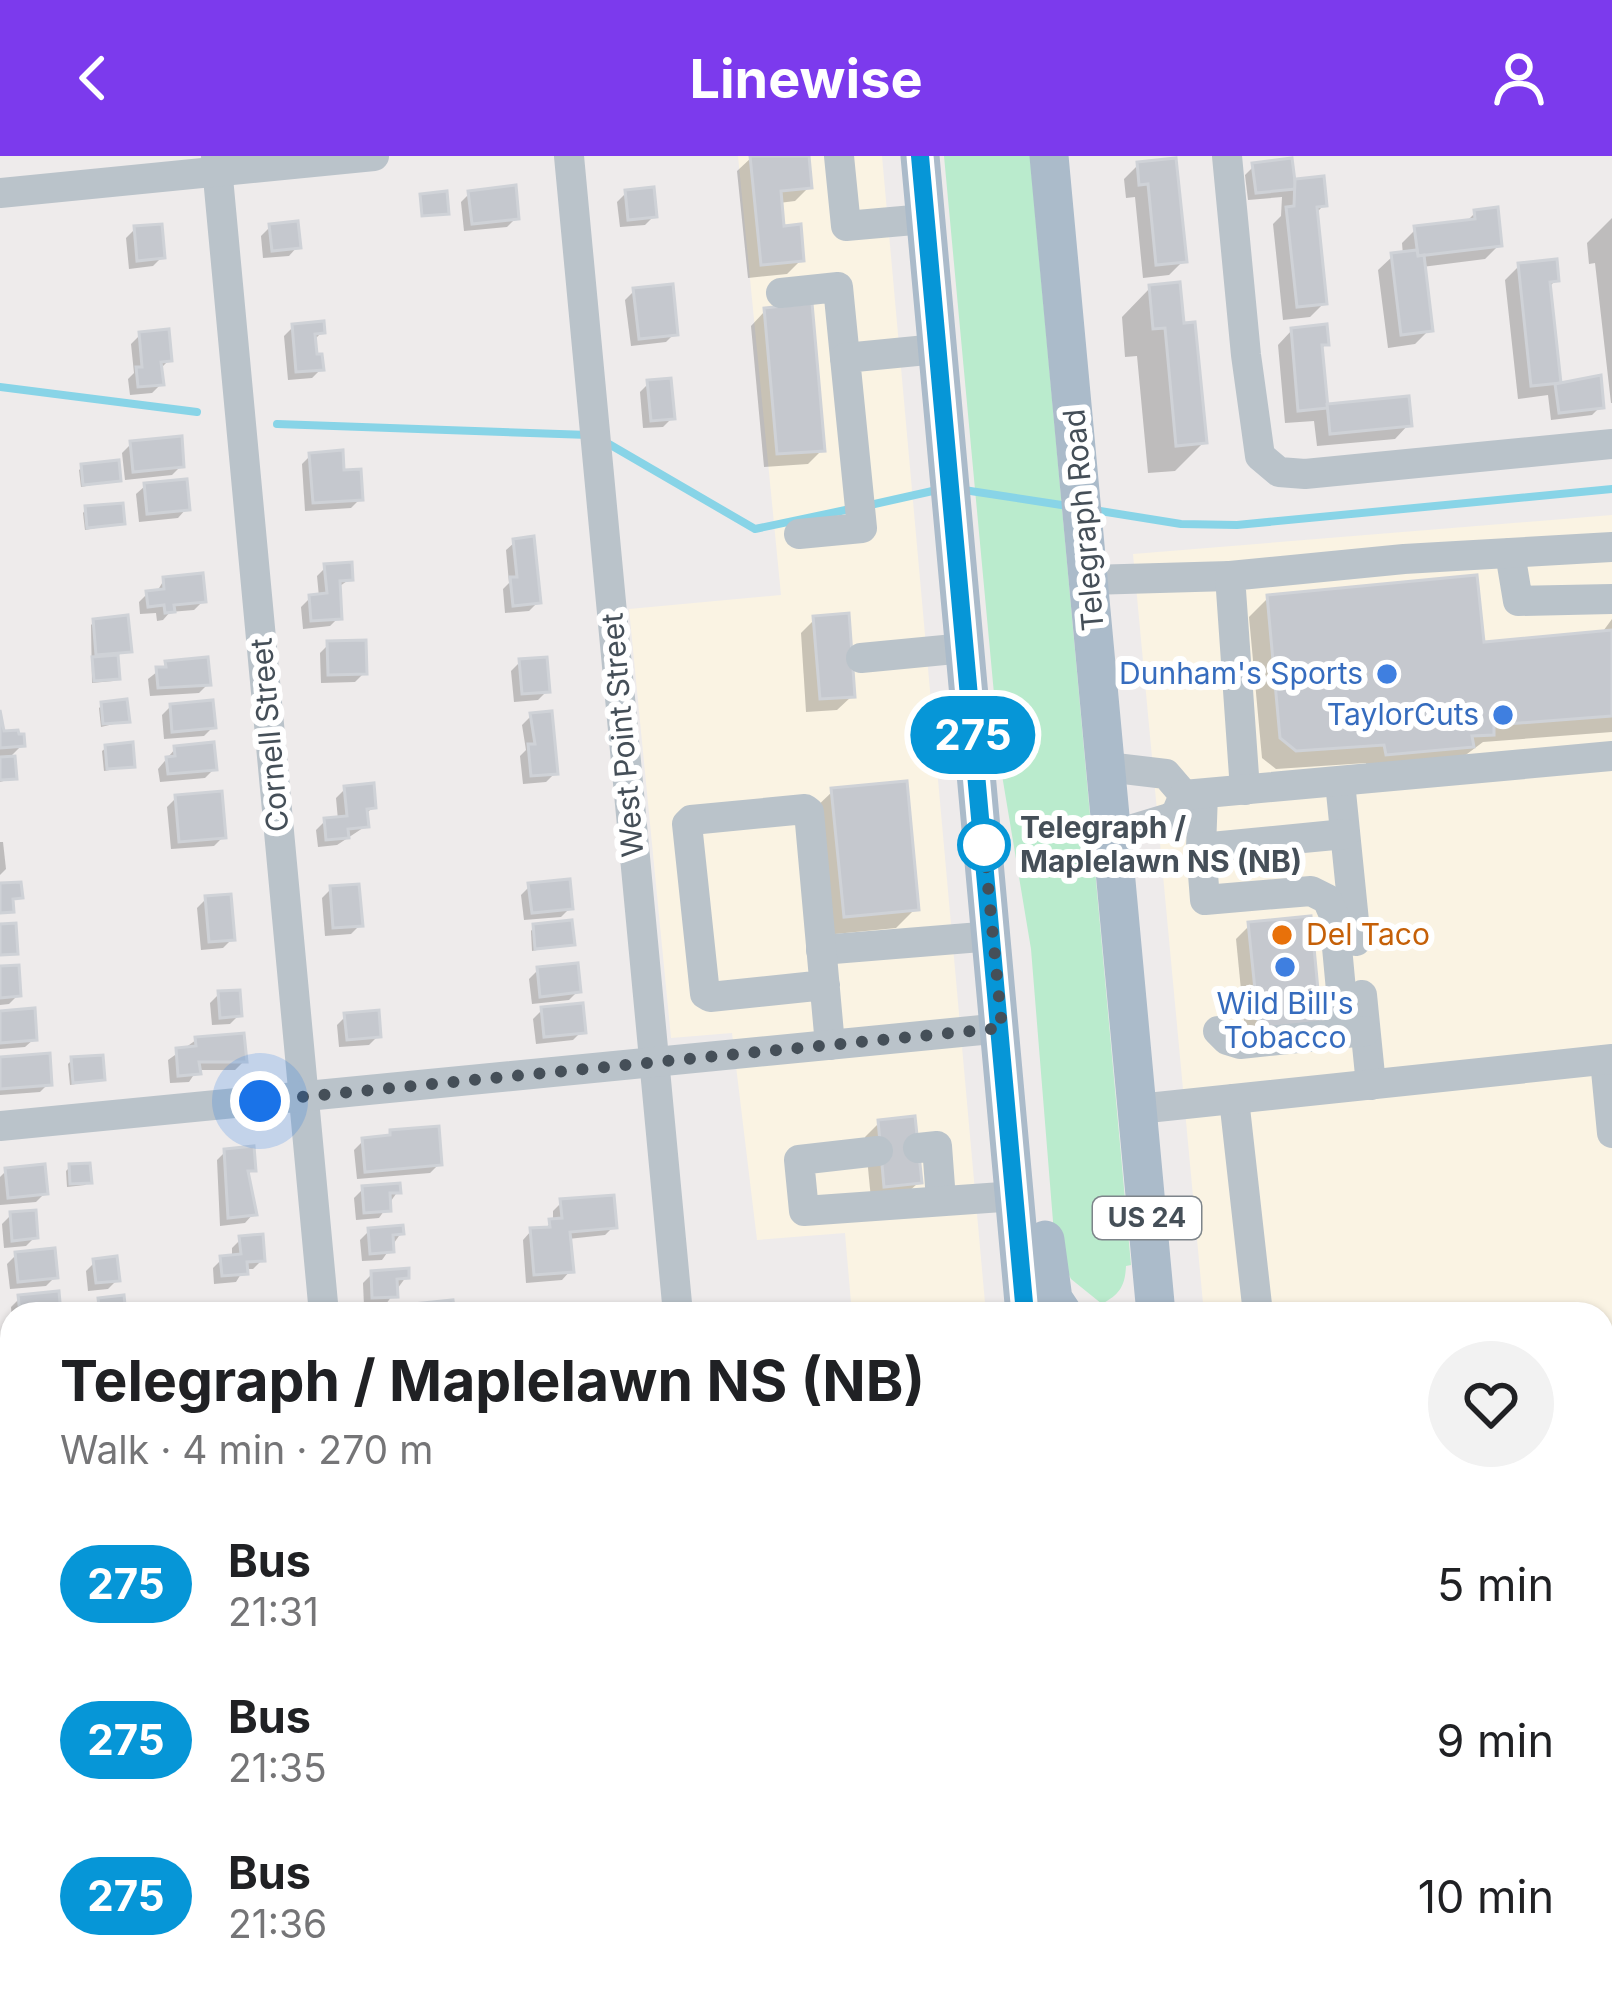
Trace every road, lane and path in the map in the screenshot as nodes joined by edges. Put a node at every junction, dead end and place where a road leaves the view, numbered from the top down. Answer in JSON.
{"nodes":[{"id":1,"x":374,"y":156,"type":"edge"},
{"id":2,"x":569,"y":156,"type":"edge"},
{"id":3,"x":839,"y":156,"type":"edge"},
{"id":4,"x":920,"y":156,"type":"edge"},
{"id":5,"x":1049,"y":156,"type":"edge"},
{"id":6,"x":1227,"y":156,"type":"edge"},
{"id":7,"x":216,"y":164,"type":"edge"},
{"id":8,"x":0,"y":193,"type":"edge"},
{"id":9,"x":925,"y":219,"type":"junction"},
{"id":10,"x":781,"y":293,"type":"dead end"},
{"id":11,"x":937,"y":349,"type":"junction"},
{"id":12,"x":845,"y":358,"type":"junction"},
{"id":13,"x":1612,"y":444,"type":"edge"},
{"id":14,"x":799,"y":534,"type":"dead end"},
{"id":15,"x":1612,"y":547,"type":"edge"},
{"id":16,"x":1510,"y":553,"type":"junction"},
{"id":17,"x":1230,"y":576,"type":"junction"},
{"id":18,"x":1089,"y":580,"type":"junction"},
{"id":19,"x":1612,"y":599,"type":"edge"},
{"id":20,"x":965,"y":648,"type":"junction"},
{"id":21,"x":860,"y":658,"type":"dead end"},
{"id":22,"x":1612,"y":756,"type":"edge"},
{"id":23,"x":1106,"y":767,"type":"junction"},
{"id":24,"x":1340,"y":782,"type":"junction"},
{"id":25,"x":1245,"y":790,"type":"junction"},
{"id":26,"x":1194,"y":795,"type":"junction"},
{"id":27,"x":1345,"y":834,"type":"junction"},
{"id":28,"x":1113,"y":835,"type":"junction"},
{"id":29,"x":1201,"y":848,"type":"junction"},
{"id":30,"x":986,"y":864,"type":"junction"},
{"id":31,"x":697,"y":924,"type":"junction"},
{"id":32,"x":641,"y":929,"type":"junction"},
{"id":33,"x":993,"y":936,"type":"junction"},
{"id":34,"x":821,"y":950,"type":"junction"},
{"id":35,"x":825,"y":985,"type":"junction"},
{"id":36,"x":1002,"y":1028,"type":"junction"},
{"id":37,"x":1218,"y":1031,"type":"dead end"},
{"id":38,"x":1355,"y":1032,"type":"junction"},
{"id":39,"x":830,"y":1045,"type":"junction"},
{"id":40,"x":1609,"y":1060,"type":"edge"},
{"id":41,"x":654,"y":1062,"type":"junction"},
{"id":42,"x":1371,"y":1084,"type":"junction"},
{"id":43,"x":303,"y":1096,"type":"junction"},
{"id":44,"x":1234,"y":1099,"type":"junction"},
{"id":45,"x":1138,"y":1109,"type":"junction"},
{"id":46,"x":0,"y":1126,"type":"edge"},
{"id":47,"x":1612,"y":1133,"type":"edge"},
{"id":48,"x":918,"y":1148,"type":"dead end"},
{"id":49,"x":878,"y":1151,"type":"dead end"},
{"id":50,"x":1016,"y":1196,"type":"junction"},
{"id":51,"x":941,"y":1200,"type":"junction"},
{"id":52,"x":323,"y":1302,"type":"edge"},
{"id":53,"x":677,"y":1302,"type":"edge"},
{"id":54,"x":1024,"y":1302,"type":"edge"},
{"id":55,"x":1055,"y":1302,"type":"edge"},
{"id":56,"x":1146,"y":1302,"type":"edge"},
{"id":57,"x":1257,"y":1302,"type":"edge"}],
"edges":[{"from":1,"to":7,"type":"street"},
{"from":2,"to":32,"type":"street","name":"West Point Street"},
{"from":3,"to":9,"type":"street"},
{"from":4,"to":9,"type":"main road"},
{"from":5,"to":18,"type":"main road","name":"Telegraph Road","number":"US 24"},
{"from":6,"to":13,"type":"street"},
{"from":7,"to":8,"type":"street"},
{"from":7,"to":43,"type":"street","name":"Cornell Street"},
{"from":9,"to":11,"type":"main road"},
{"from":10,"to":12,"type":"street"},
{"from":11,"to":12,"type":"street"},
{"from":11,"to":20,"type":"main road"},
{"from":12,"to":14,"type":"street"},
{"from":15,"to":16,"type":"street"},
{"from":16,"to":17,"type":"street"},
{"from":16,"to":19,"type":"street"},
{"from":17,"to":18,"type":"street"},
{"from":17,"to":25,"type":"street"},
{"from":18,"to":23,"type":"main road","name":"Telegraph Road","number":"US 24"},
{"from":20,"to":21,"type":"street"},
{"from":20,"to":30,"type":"main road"},
{"from":22,"to":24,"type":"street"},
{"from":23,"to":26,"type":"street"},
{"from":23,"to":28,"type":"main road","name":"Telegraph Road","number":"US 24"},
{"from":24,"to":25,"type":"street"},
{"from":24,"to":27,"type":"street"},
{"from":25,"to":26,"type":"street"},
{"from":26,"to":28,"type":"street"},
{"from":26,"to":29,"type":"street"},
{"from":27,"to":29,"type":"street"},
{"from":27,"to":38,"type":"street"},
{"from":28,"to":45,"type":"main road","name":"Telegraph Road","number":"US 24"},
{"from":29,"to":38,"type":"street"},
{"from":30,"to":33,"type":"main road"},
{"from":30,"to":55,"type":"main road"},
{"from":31,"to":32,"type":"street"},
{"from":31,"to":34,"type":"street"},
{"from":31,"to":35,"type":"street"},
{"from":32,"to":41,"type":"street","name":"West Point Street"},
{"from":33,"to":34,"type":"street"},
{"from":33,"to":36,"type":"main road"},
{"from":34,"to":35,"type":"street"},
{"from":35,"to":39,"type":"street"},
{"from":36,"to":39,"type":"street"},
{"from":36,"to":50,"type":"main road"},
{"from":37,"to":38,"type":"street"},
{"from":38,"to":42,"type":"street"},
{"from":39,"to":41,"type":"street"},
{"from":40,"to":42,"type":"street"},
{"from":40,"to":47,"type":"street"},
{"from":41,"to":43,"type":"street"},
{"from":41,"to":53,"type":"street","name":"West Point Street"},
{"from":42,"to":44,"type":"street"},
{"from":43,"to":46,"type":"street"},
{"from":43,"to":52,"type":"street","name":"Cornell Street"},
{"from":44,"to":45,"type":"street"},
{"from":44,"to":57,"type":"street"},
{"from":45,"to":56,"type":"main road","name":"Telegraph Road","number":"US 24"},
{"from":48,"to":51,"type":"street"},
{"from":49,"to":51,"type":"street"},
{"from":50,"to":51,"type":"street"},
{"from":50,"to":54,"type":"main road"}]}
